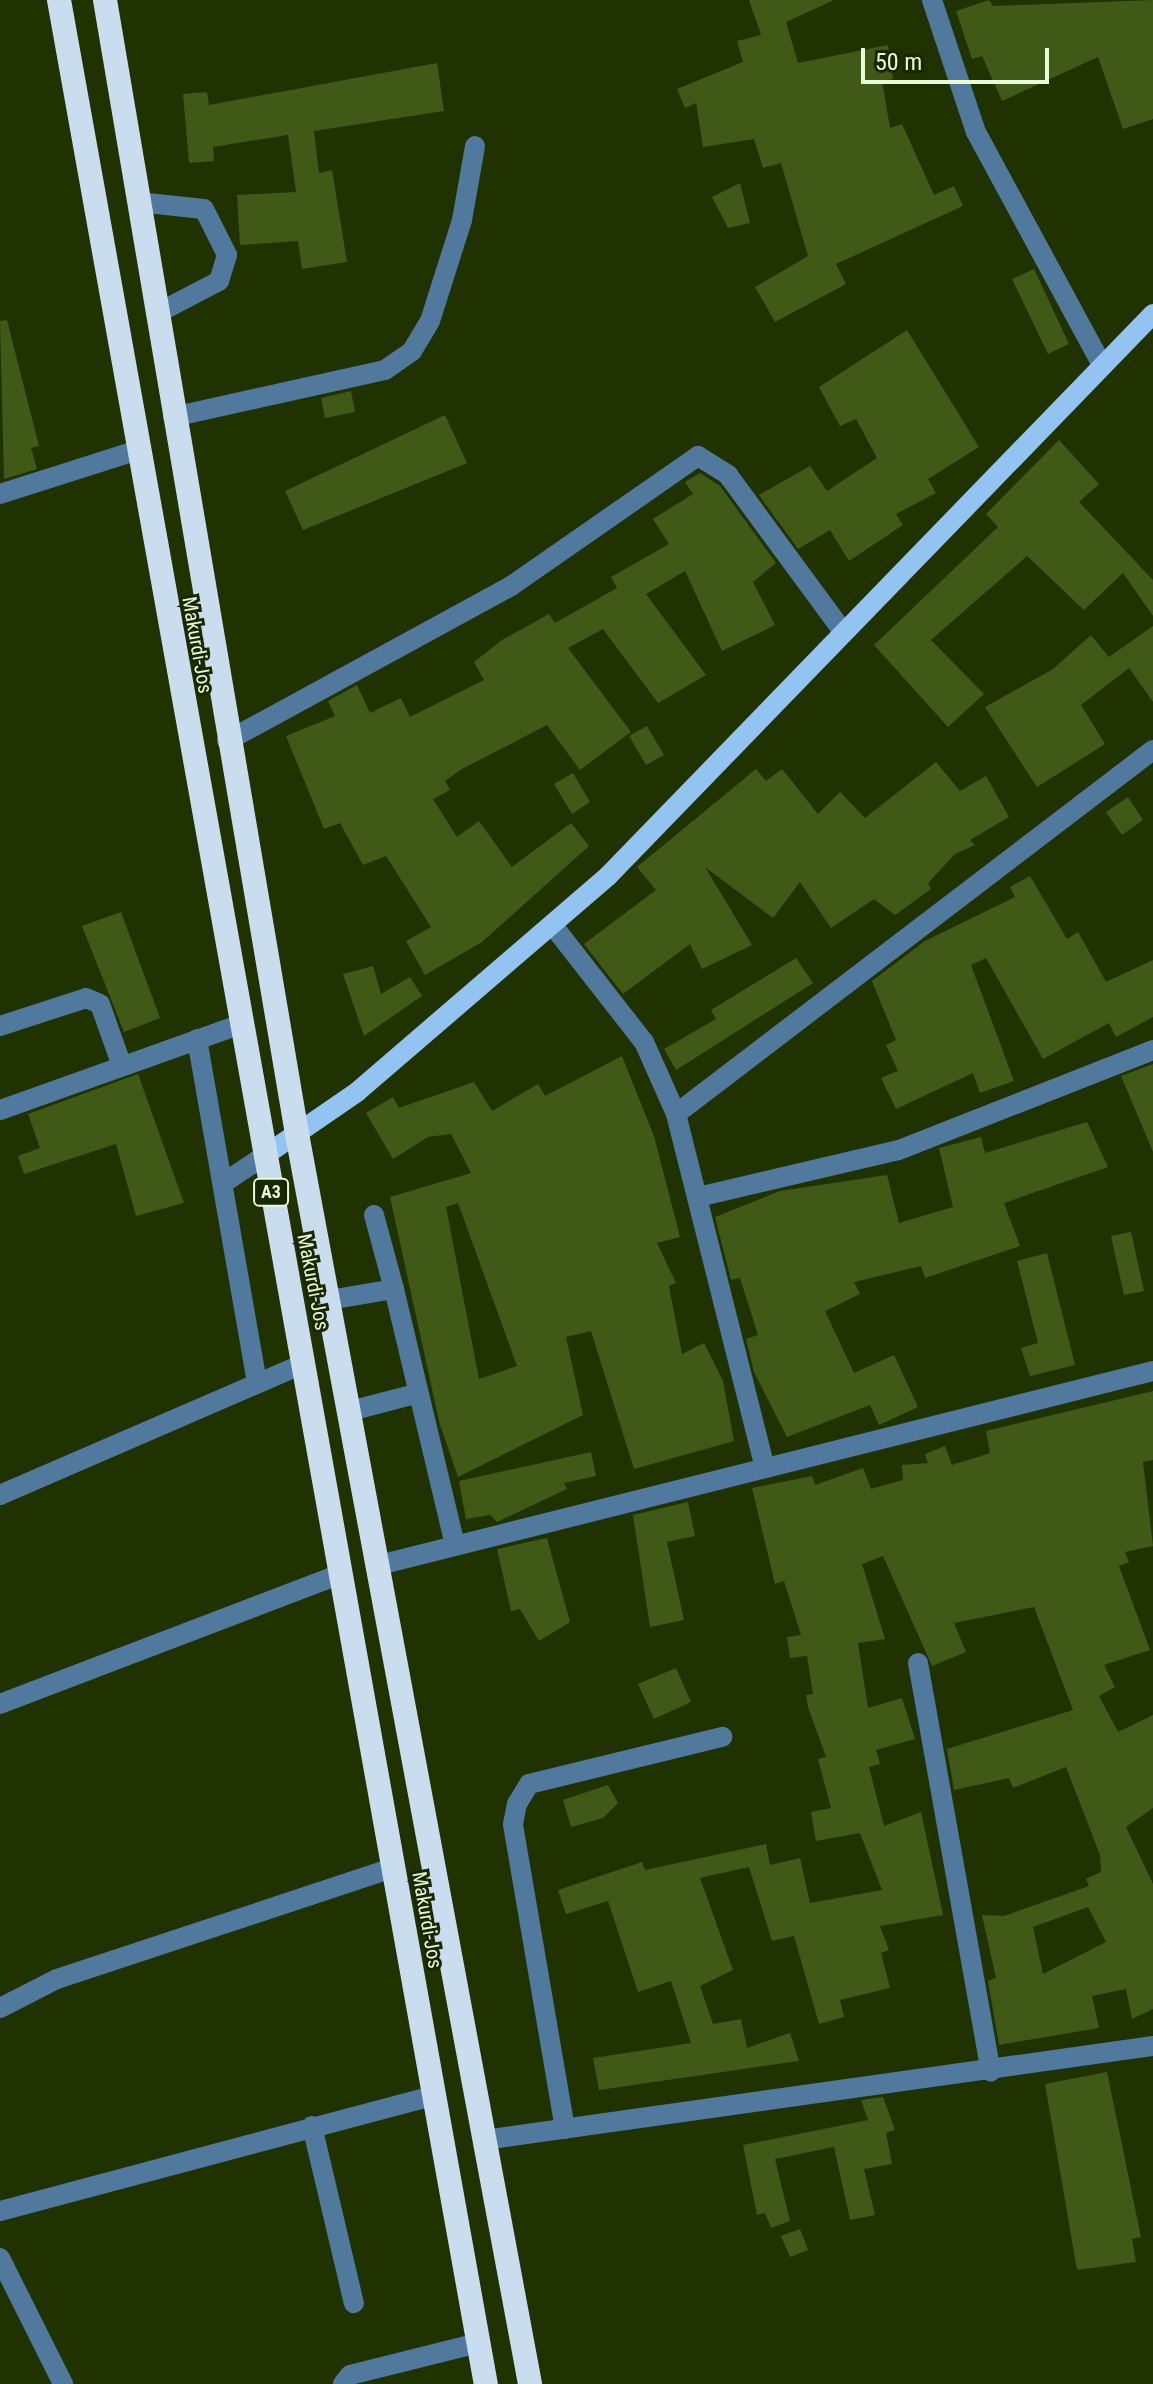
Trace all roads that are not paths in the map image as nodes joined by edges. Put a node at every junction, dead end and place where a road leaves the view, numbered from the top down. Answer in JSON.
{"nodes":[{"id":1,"x":59,"y":0,"type":"edge"},
{"id":2,"x":105,"y":0,"type":"edge"},
{"id":3,"x":932,"y":0,"type":"edge"},
{"id":4,"x":475,"y":146,"type":"dead end"},
{"id":5,"x":138,"y":202,"type":"junction"},
{"id":6,"x":156,"y":314,"type":"junction"},
{"id":7,"x":1153,"y":314,"type":"edge"},
{"id":8,"x":1102,"y":365,"type":"junction"},
{"id":9,"x":173,"y":417,"type":"junction"},
{"id":10,"x":138,"y":450,"type":"junction"},
{"id":11,"x":0,"y":494,"type":"edge"},
{"id":12,"x":841,"y":629,"type":"junction"},
{"id":13,"x":227,"y":741,"type":"junction"},
{"id":14,"x":1153,"y":750,"type":"edge"},
{"id":15,"x":554,"y":927,"type":"junction"},
{"id":16,"x":241,"y":1024,"type":"junction"},
{"id":17,"x":0,"y":1026,"type":"edge"},
{"id":18,"x":197,"y":1039,"type":"junction"},
{"id":19,"x":1153,"y":1050,"type":"edge"},
{"id":20,"x":122,"y":1066,"type":"junction"},
{"id":21,"x":0,"y":1110,"type":"edge"},
{"id":22,"x":676,"y":1114,"type":"junction"},
{"id":23,"x":297,"y":1134,"type":"junction"},
{"id":24,"x":264,"y":1156,"type":"junction"},
{"id":25,"x":225,"y":1182,"type":"junction"},
{"id":26,"x":698,"y":1197,"type":"junction"},
{"id":27,"x":374,"y":1215,"type":"dead end"},
{"id":28,"x":394,"y":1289,"type":"junction"},
{"id":29,"x":329,"y":1300,"type":"junction"},
{"id":30,"x":305,"y":1363,"type":"junction"},
{"id":31,"x":1153,"y":1371,"type":"edge"},
{"id":32,"x":257,"y":1382,"type":"junction"},
{"id":33,"x":419,"y":1393,"type":"junction"},
{"id":34,"x":350,"y":1411,"type":"junction"},
{"id":35,"x":765,"y":1468,"type":"junction"},
{"id":36,"x":0,"y":1495,"type":"edge"},
{"id":37,"x":455,"y":1545,"type":"junction"},
{"id":38,"x":379,"y":1565,"type":"junction"},
{"id":39,"x":340,"y":1574,"type":"junction"},
{"id":40,"x":918,"y":1663,"type":"dead end"},
{"id":41,"x":0,"y":1704,"type":"edge"},
{"id":42,"x":722,"y":1737,"type":"dead end"},
{"id":43,"x":393,"y":1868,"type":"junction"},
{"id":44,"x":0,"y":2008,"type":"edge"},
{"id":45,"x":1153,"y":2046,"type":"edge"},
{"id":46,"x":991,"y":2072,"type":"junction"},
{"id":47,"x":432,"y":2096,"type":"junction"},
{"id":48,"x":312,"y":2126,"type":"junction"},
{"id":49,"x":565,"y":2129,"type":"junction"},
{"id":50,"x":484,"y":2140,"type":"junction"},
{"id":51,"x":0,"y":2211,"type":"edge"},
{"id":52,"x":0,"y":2258,"type":"edge"},
{"id":53,"x":354,"y":2303,"type":"dead end"},
{"id":54,"x":478,"y":2343,"type":"junction"},
{"id":55,"x":63,"y":2384,"type":"edge"},
{"id":56,"x":343,"y":2384,"type":"edge"},
{"id":57,"x":486,"y":2384,"type":"edge"},
{"id":58,"x":530,"y":2384,"type":"edge"}],
"edges":[{"from":1,"to":10,"type":"highway","name":"Makurdi-Jos","number":"A3"},
{"from":2,"to":5,"type":"highway","name":"Makurdi-Jos","number":"A3"},
{"from":3,"to":8,"type":"street"},
{"from":4,"to":9,"type":"street"},
{"from":5,"to":6,"type":"highway","name":"Makurdi-Jos","number":"A3"},
{"from":5,"to":6,"type":"street"},
{"from":6,"to":9,"type":"highway","name":"Makurdi-Jos","number":"A3"},
{"from":7,"to":8,"type":"main road"},
{"from":8,"to":12,"type":"main road"},
{"from":9,"to":13,"type":"highway","name":"Makurdi-Jos","number":"A3"},
{"from":10,"to":11,"type":"street"},
{"from":10,"to":16,"type":"highway","name":"Makurdi-Jos","number":"A3"},
{"from":12,"to":13,"type":"street"},
{"from":12,"to":15,"type":"main road"},
{"from":13,"to":23,"type":"highway","name":"Makurdi-Jos","number":"A3"},
{"from":14,"to":22,"type":"street"},
{"from":15,"to":22,"type":"street"},
{"from":15,"to":23,"type":"main road"},
{"from":16,"to":18,"type":"street"},
{"from":16,"to":24,"type":"highway","name":"Makurdi-Jos","number":"A3"},
{"from":17,"to":20,"type":"street"},
{"from":18,"to":20,"type":"street"},
{"from":18,"to":25,"type":"street"},
{"from":19,"to":26,"type":"street"},
{"from":20,"to":21,"type":"street"},
{"from":22,"to":26,"type":"street"},
{"from":23,"to":24,"type":"main road"},
{"from":23,"to":29,"type":"highway","name":"Makurdi-Jos","number":"A3"},
{"from":24,"to":25,"type":"street"},
{"from":24,"to":30,"type":"highway","name":"Makurdi-Jos","number":"A3"},
{"from":25,"to":32,"type":"street"},
{"from":26,"to":35,"type":"street"},
{"from":27,"to":28,"type":"street"},
{"from":28,"to":29,"type":"street"},
{"from":28,"to":33,"type":"street"},
{"from":29,"to":34,"type":"highway","name":"Makurdi-Jos","number":"A3"},
{"from":30,"to":32,"type":"street"},
{"from":30,"to":39,"type":"highway","name":"Makurdi-Jos","number":"A3"},
{"from":31,"to":35,"type":"street"},
{"from":32,"to":36,"type":"street"},
{"from":33,"to":34,"type":"street"},
{"from":33,"to":37,"type":"street"},
{"from":34,"to":38,"type":"highway","name":"Makurdi-Jos","number":"A3"},
{"from":35,"to":37,"type":"street"},
{"from":37,"to":38,"type":"street"},
{"from":38,"to":50,"type":"highway","name":"Makurdi-Jos","number":"A3"},
{"from":39,"to":41,"type":"street"},
{"from":39,"to":43,"type":"highway","name":"Makurdi-Jos","number":"A3"},
{"from":40,"to":46,"type":"street"},
{"from":42,"to":49,"type":"street"},
{"from":43,"to":44,"type":"street"},
{"from":43,"to":47,"type":"highway","name":"Makurdi-Jos","number":"A3"},
{"from":45,"to":46,"type":"street"},
{"from":46,"to":49,"type":"street"},
{"from":47,"to":48,"type":"street"},
{"from":47,"to":54,"type":"highway","name":"Makurdi-Jos","number":"A3"},
{"from":48,"to":51,"type":"street"},
{"from":48,"to":53,"type":"street"},
{"from":49,"to":50,"type":"street"},
{"from":50,"to":58,"type":"highway","name":"Makurdi-Jos","number":"A3"},
{"from":52,"to":55,"type":"street"},
{"from":54,"to":56,"type":"street"},
{"from":54,"to":57,"type":"highway","name":"Makurdi-Jos","number":"A3"}]}
